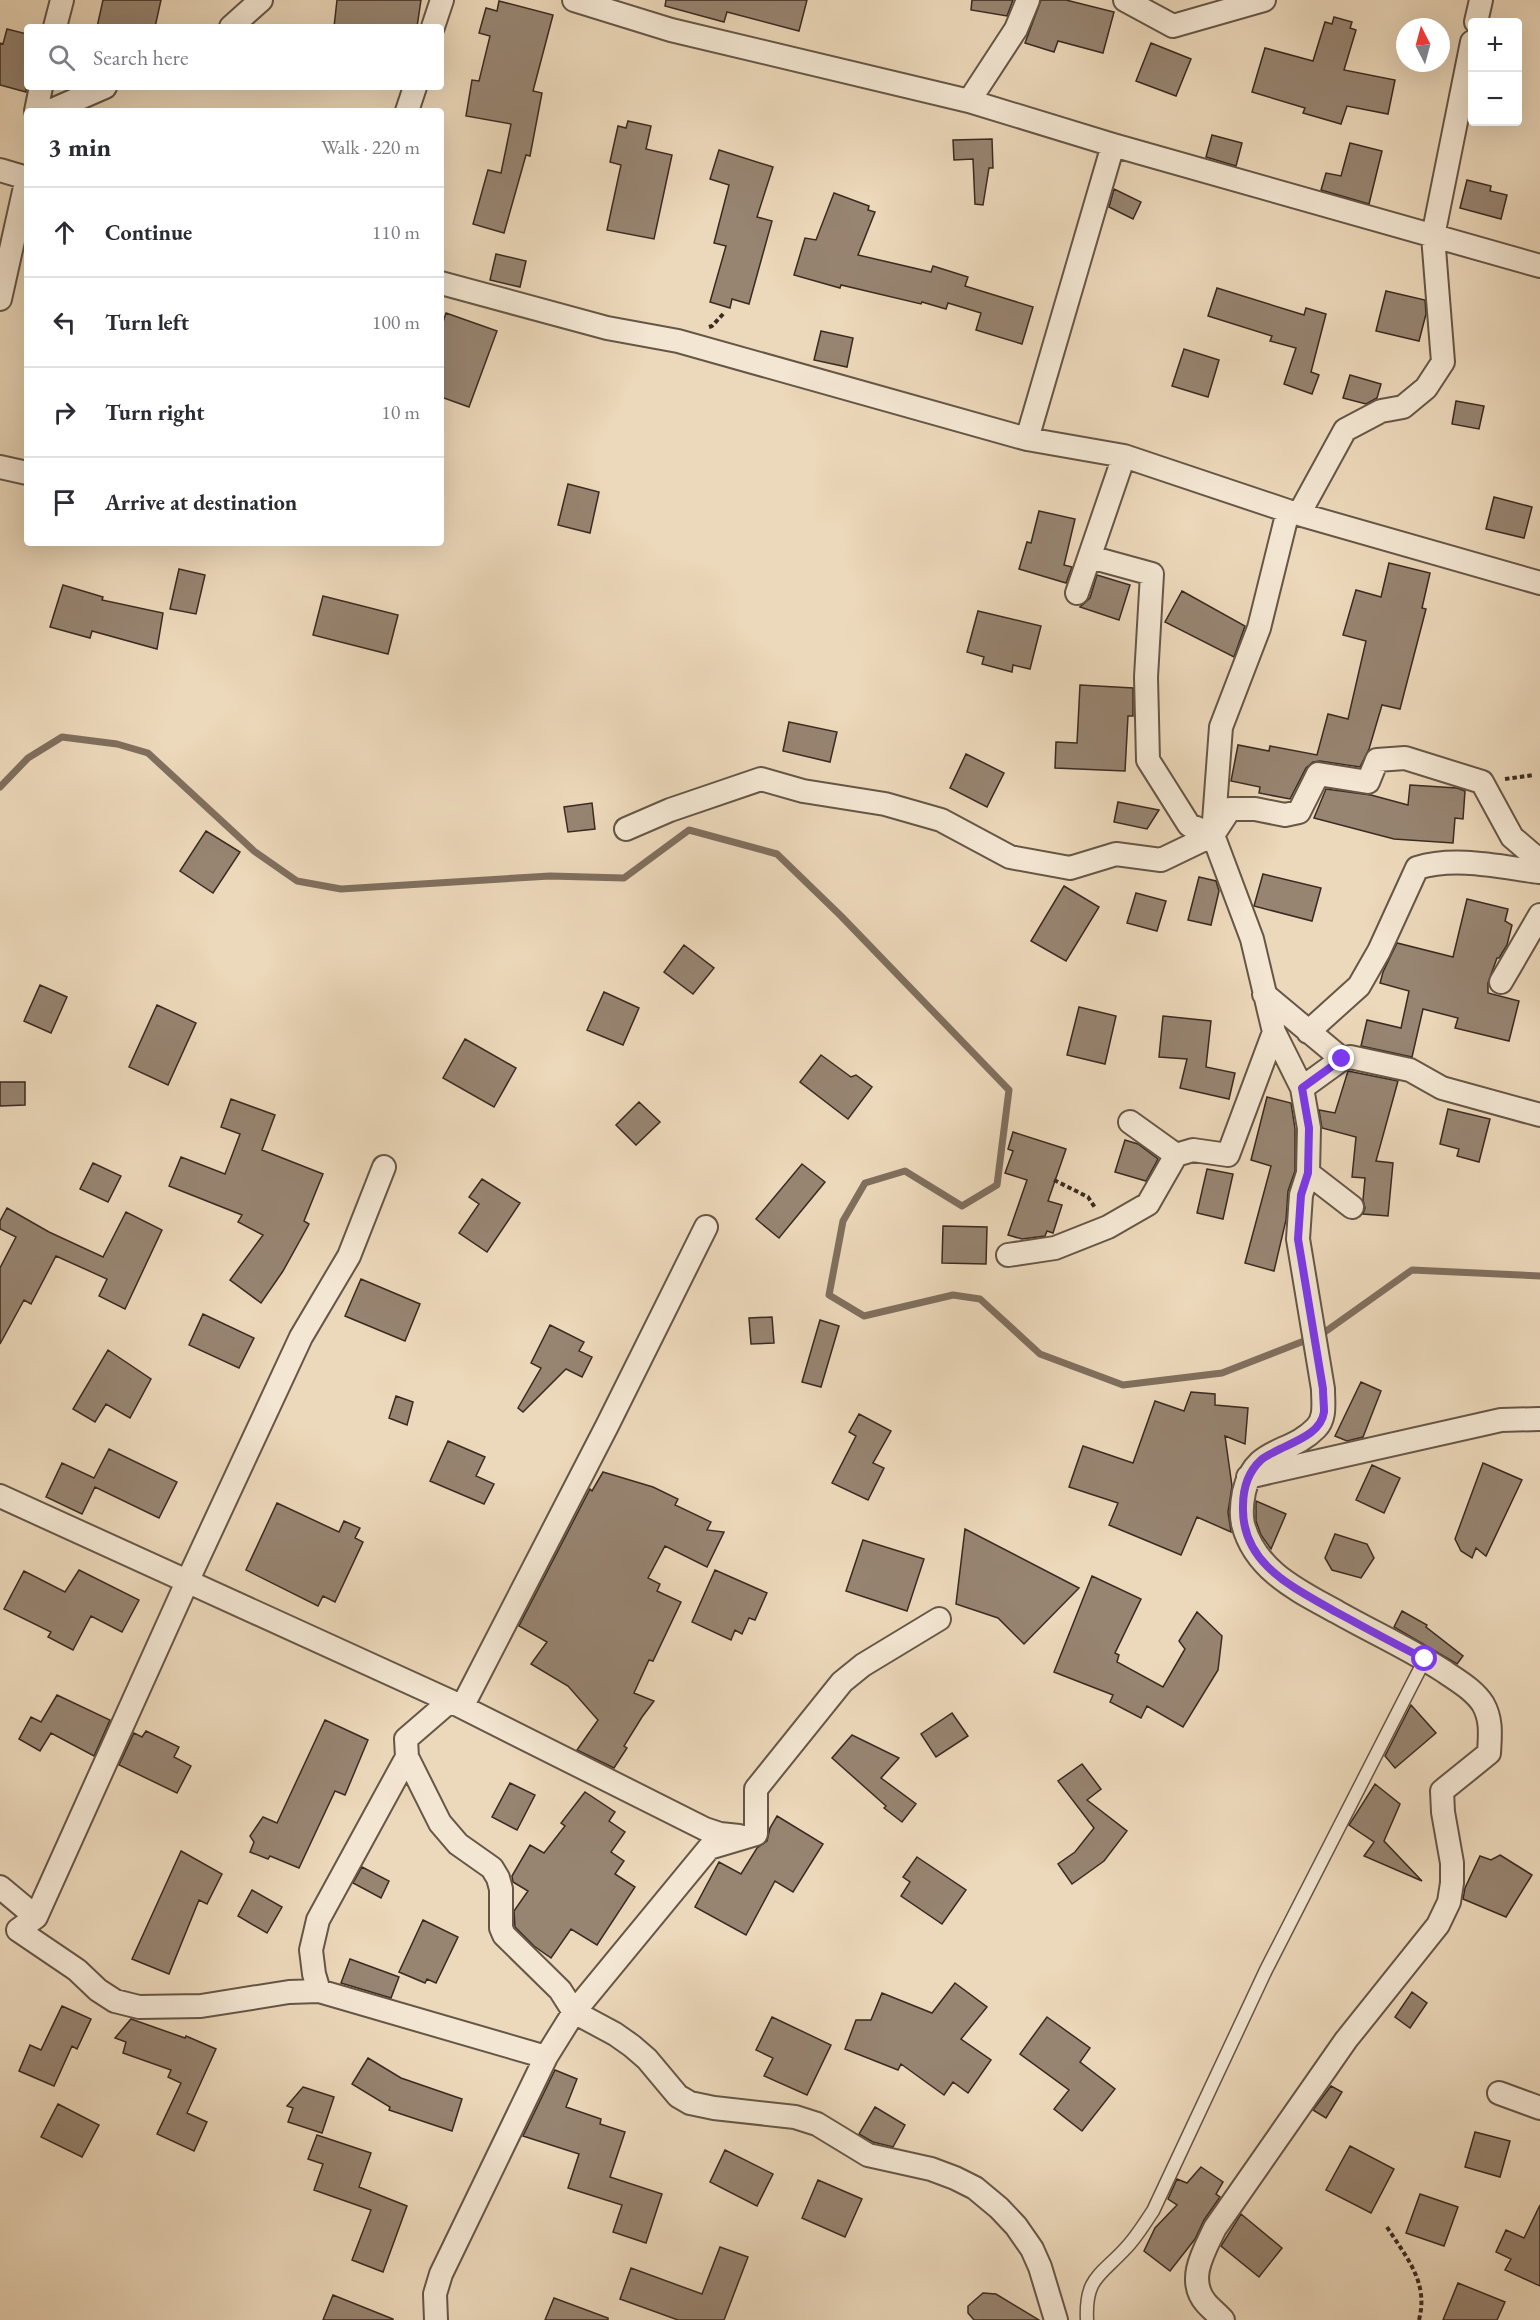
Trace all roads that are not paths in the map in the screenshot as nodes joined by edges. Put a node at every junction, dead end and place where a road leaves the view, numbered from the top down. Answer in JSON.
{"nodes":[{"id":1,"x":62,"y":0,"type":"edge"},
{"id":2,"x":261,"y":0,"type":"edge"},
{"id":3,"x":442,"y":0,"type":"edge"},
{"id":4,"x":574,"y":0,"type":"edge"},
{"id":5,"x":1028,"y":0,"type":"edge"},
{"id":6,"x":1125,"y":0,"type":"edge"},
{"id":7,"x":1264,"y":0,"type":"edge"},
{"id":8,"x":1481,"y":0,"type":"edge"},
{"id":9,"x":1477,"y":18,"type":"edge"},
{"id":10,"x":56,"y":24,"type":"edge"},
{"id":11,"x":234,"y":24,"type":"edge"},
{"id":12,"x":434,"y":24,"type":"edge"},
{"id":13,"x":1468,"y":67,"type":"edge"},
{"id":14,"x":40,"y":90,"type":"edge"},
{"id":15,"x":98,"y":90,"type":"edge"},
{"id":16,"x":414,"y":90,"type":"edge"},
{"id":17,"x":969,"y":101,"type":"junction"},
{"id":18,"x":37,"y":108,"type":"edge"},
{"id":19,"x":57,"y":108,"type":"edge"},
{"id":20,"x":408,"y":108,"type":"edge"},
{"id":21,"x":1113,"y":145,"type":"junction"},
{"id":22,"x":0,"y":170,"type":"edge"},
{"id":23,"x":24,"y":177,"type":"edge"},
{"id":24,"x":24,"y":191,"type":"edge"},
{"id":25,"x":1434,"y":236,"type":"junction"},
{"id":26,"x":1540,"y":266,"type":"edge"},
{"id":27,"x":444,"y":284,"type":"edge"},
{"id":28,"x":0,"y":299,"type":"edge"},
{"id":29,"x":1027,"y":439,"type":"junction"},
{"id":30,"x":1124,"y":456,"type":"junction"},
{"id":31,"x":0,"y":466,"type":"edge"},
{"id":32,"x":24,"y":472,"type":"edge"},
{"id":33,"x":1294,"y":513,"type":"junction"},
{"id":34,"x":1090,"y":557,"type":"junction"},
{"id":35,"x":1540,"y":583,"type":"edge"},
{"id":36,"x":1077,"y":593,"type":"dead end"},
{"id":37,"x":626,"y":829,"type":"dead end"},
{"id":38,"x":1213,"y":836,"type":"junction"},
{"id":39,"x":1540,"y":861,"type":"edge"},
{"id":40,"x":1540,"y":872,"type":"edge"},
{"id":41,"x":1540,"y":915,"type":"edge"},
{"id":42,"x":1501,"y":982,"type":"dead end"},
{"id":43,"x":1263,"y":994,"type":"junction"},
{"id":44,"x":1274,"y":1032,"type":"junction"},
{"id":45,"x":1308,"y":1032,"type":"junction"},
{"id":46,"x":1342,"y":1059,"type":"junction"},
{"id":47,"x":1302,"y":1088,"type":"junction"},
{"id":48,"x":1540,"y":1115,"type":"edge"},
{"id":49,"x":1130,"y":1122,"type":"dead end"},
{"id":50,"x":1176,"y":1155,"type":"junction"},
{"id":51,"x":384,"y":1167,"type":"dead end"},
{"id":52,"x":1308,"y":1173,"type":"junction"},
{"id":53,"x":1352,"y":1207,"type":"dead end"},
{"id":54,"x":706,"y":1227,"type":"dead end"},
{"id":55,"x":1008,"y":1255,"type":"dead end"},
{"id":56,"x":1540,"y":1419,"type":"edge"},
{"id":57,"x":1248,"y":1477,"type":"junction"},
{"id":58,"x":0,"y":1496,"type":"edge"},
{"id":59,"x":187,"y":1582,"type":"junction"},
{"id":60,"x":939,"y":1619,"type":"dead end"},
{"id":61,"x":1425,"y":1659,"type":"junction"},
{"id":62,"x":456,"y":1704,"type":"junction"},
{"id":63,"x":407,"y":1757,"type":"junction"},
{"id":64,"x":756,"y":1834,"type":"junction"},
{"id":65,"x":0,"y":1887,"type":"edge"},
{"id":66,"x":36,"y":1917,"type":"junction"},
{"id":67,"x":319,"y":1991,"type":"junction"},
{"id":68,"x":574,"y":2012,"type":"junction"},
{"id":69,"x":546,"y":2057,"type":"junction"},
{"id":70,"x":1499,"y":2093,"type":"dead end"},
{"id":71,"x":1540,"y":2108,"type":"edge"},
{"id":72,"x":436,"y":2320,"type":"edge"},
{"id":73,"x":1056,"y":2320,"type":"edge"},
{"id":74,"x":1088,"y":2320,"type":"edge"},
{"id":75,"x":1223,"y":2320,"type":"edge"}],
"edges":[{"from":1,"to":10,"type":"street"},
{"from":2,"to":11,"type":"street"},
{"from":3,"to":12,"type":"street"},
{"from":4,"to":17,"type":"street"},
{"from":5,"to":17,"type":"street"},
{"from":6,"to":7,"type":"street"},
{"from":8,"to":9,"type":"street"},
{"from":13,"to":25,"type":"street"},
{"from":14,"to":18,"type":"street"},
{"from":15,"to":19,"type":"street"},
{"from":16,"to":20,"type":"street"},
{"from":17,"to":21,"type":"street"},
{"from":21,"to":25,"type":"street"},
{"from":21,"to":29,"type":"street"},
{"from":22,"to":23,"type":"street"},
{"from":24,"to":28,"type":"street"},
{"from":25,"to":26,"type":"street"},
{"from":25,"to":33,"type":"street"},
{"from":27,"to":29,"type":"street"},
{"from":29,"to":30,"type":"street"},
{"from":30,"to":33,"type":"street"},
{"from":30,"to":34,"type":"street"},
{"from":31,"to":32,"type":"street"},
{"from":33,"to":35,"type":"street"},
{"from":33,"to":38,"type":"street"},
{"from":34,"to":36,"type":"street"},
{"from":34,"to":38,"type":"street"},
{"from":37,"to":38,"type":"street"},
{"from":38,"to":39,"type":"street"},
{"from":38,"to":43,"type":"street"},
{"from":40,"to":45,"type":"street"},
{"from":41,"to":42,"type":"street"},
{"from":43,"to":44,"type":"street"},
{"from":43,"to":45,"type":"street"},
{"from":44,"to":47,"type":"street"},
{"from":44,"to":50,"type":"street"},
{"from":45,"to":46,"type":"street"},
{"from":46,"to":47,"type":"street"},
{"from":46,"to":48,"type":"street"},
{"from":47,"to":52,"type":"street"},
{"from":49,"to":50,"type":"street"},
{"from":50,"to":55,"type":"street"},
{"from":51,"to":59,"type":"street"},
{"from":52,"to":53,"type":"street"},
{"from":52,"to":57,"type":"street"},
{"from":54,"to":62,"type":"street"},
{"from":56,"to":57,"type":"street"},
{"from":57,"to":61,"type":"street"},
{"from":58,"to":59,"type":"street"},
{"from":59,"to":62,"type":"street"},
{"from":59,"to":66,"type":"street"},
{"from":60,"to":64,"type":"street"},
{"from":61,"to":74,"type":"lane"},
{"from":61,"to":75,"type":"street"},
{"from":62,"to":63,"type":"street"},
{"from":62,"to":64,"type":"street"},
{"from":63,"to":67,"type":"street"},
{"from":63,"to":68,"type":"street"},
{"from":64,"to":68,"type":"street"},
{"from":65,"to":66,"type":"street"},
{"from":66,"to":67,"type":"street"},
{"from":67,"to":69,"type":"street"},
{"from":68,"to":69,"type":"street"},
{"from":68,"to":73,"type":"street"},
{"from":69,"to":72,"type":"street"},
{"from":70,"to":71,"type":"street"}]}
